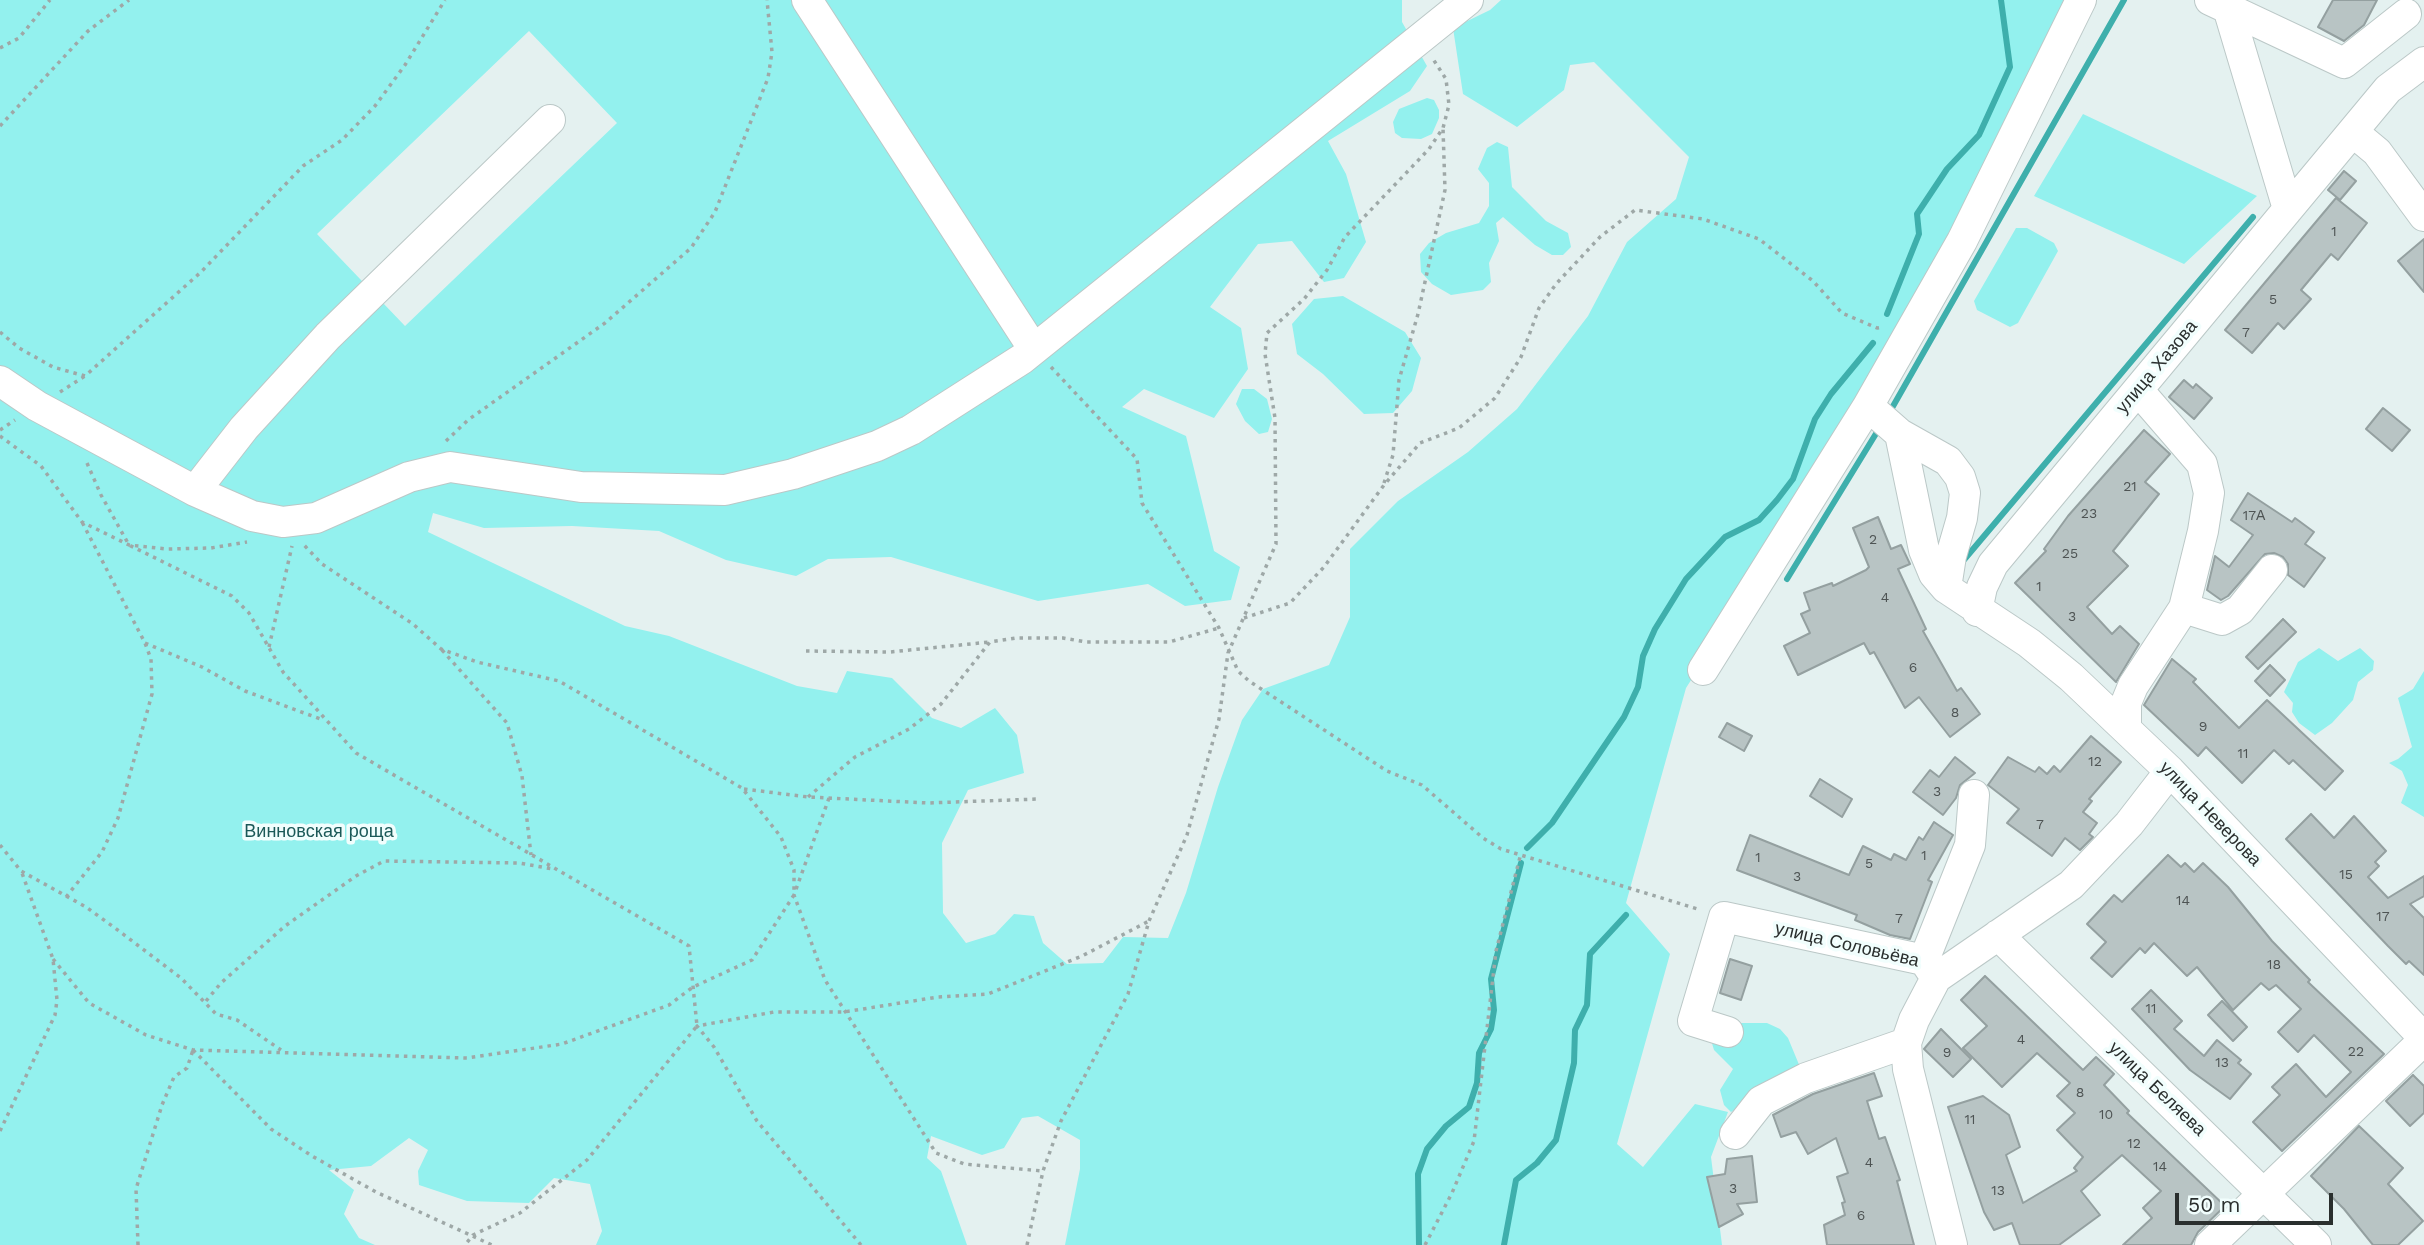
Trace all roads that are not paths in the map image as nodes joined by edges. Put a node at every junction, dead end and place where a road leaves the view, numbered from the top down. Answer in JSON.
{"nodes":[{"id":1,"x":807,"y":0,"type":"edge"},
{"id":2,"x":1468,"y":0,"type":"edge"},
{"id":3,"x":2081,"y":0,"type":"edge"},
{"id":4,"x":2219,"y":4,"type":"edge"},
{"id":5,"x":2406,"y":15,"type":"dead end"},
{"id":6,"x":2424,"y":62,"type":"edge"},
{"id":7,"x":550,"y":120,"type":"dead end"},
{"id":8,"x":2353,"y":132,"type":"junction"},
{"id":9,"x":2288,"y":209,"type":"junction"},
{"id":10,"x":2424,"y":216,"type":"edge"},
{"id":11,"x":1033,"y":348,"type":"junction"},
{"id":12,"x":0,"y":381,"type":"edge"},
{"id":13,"x":2138,"y":390,"type":"junction"},
{"id":14,"x":1868,"y":406,"type":"junction"},
{"id":15,"x":1900,"y":434,"type":"junction"},
{"id":16,"x":195,"y":491,"type":"junction"},
{"id":17,"x":2272,"y":570,"type":"dead end"},
{"id":18,"x":1946,"y":588,"type":"junction"},
{"id":19,"x":2183,"y":608,"type":"junction"},
{"id":20,"x":1978,"y":611,"type":"junction"},
{"id":21,"x":1703,"y":670,"type":"dead end"},
{"id":22,"x":2126,"y":729,"type":"junction"},
{"id":23,"x":2169,"y":771,"type":"junction"},
{"id":24,"x":1974,"y":794,"type":"dead end"},
{"id":25,"x":1998,"y":935,"type":"junction"},
{"id":26,"x":1930,"y":969,"type":"junction"},
{"id":27,"x":1728,"y":1032,"type":"dead end"},
{"id":28,"x":2424,"y":1039,"type":"edge"},
{"id":29,"x":1906,"y":1043,"type":"junction"},
{"id":30,"x":1735,"y":1133,"type":"dead end"},
{"id":31,"x":2263,"y":1191,"type":"junction"},
{"id":32,"x":1952,"y":1245,"type":"edge"},
{"id":33,"x":2210,"y":1245,"type":"edge"},
{"id":34,"x":2316,"y":1245,"type":"edge"}],
"edges":[{"from":1,"to":11,"type":"street"},
{"from":2,"to":11,"type":"street"},
{"from":3,"to":14,"type":"street"},
{"from":4,"to":5,"type":"street"},
{"from":4,"to":9,"type":"street"},
{"from":6,"to":8,"type":"street","name":"улица Хазова"},
{"from":7,"to":16,"type":"street"},
{"from":8,"to":9,"type":"street","name":"улица Хазова"},
{"from":8,"to":10,"type":"street"},
{"from":9,"to":13,"type":"street","name":"улица Хазова"},
{"from":11,"to":16,"type":"street"},
{"from":12,"to":16,"type":"street"},
{"from":13,"to":19,"type":"street"},
{"from":13,"to":20,"type":"street","name":"улица Хазова"},
{"from":14,"to":15,"type":"street"},
{"from":14,"to":21,"type":"street"},
{"from":15,"to":18,"type":"street"},
{"from":15,"to":18,"type":"street"},
{"from":17,"to":19,"type":"street"},
{"from":18,"to":20,"type":"street","name":"улица Неверова"},
{"from":19,"to":22,"type":"street"},
{"from":20,"to":22,"type":"street","name":"улица Неверова"},
{"from":22,"to":23,"type":"street","name":"улица Неверова"},
{"from":23,"to":25,"type":"street"},
{"from":23,"to":28,"type":"street","name":"улица Неверова"},
{"from":24,"to":26,"type":"street"},
{"from":25,"to":26,"type":"street"},
{"from":25,"to":31,"type":"street","name":"улица Беляева"},
{"from":26,"to":27,"type":"street","name":"улица Соловьёва"},
{"from":26,"to":29,"type":"street","name":"улица Соловьёва"},
{"from":28,"to":31,"type":"street"},
{"from":29,"to":30,"type":"street"},
{"from":29,"to":32,"type":"street","name":"улица Соловьёва"},
{"from":31,"to":33,"type":"street"},
{"from":31,"to":34,"type":"street","name":"улица Беляева"}]}
